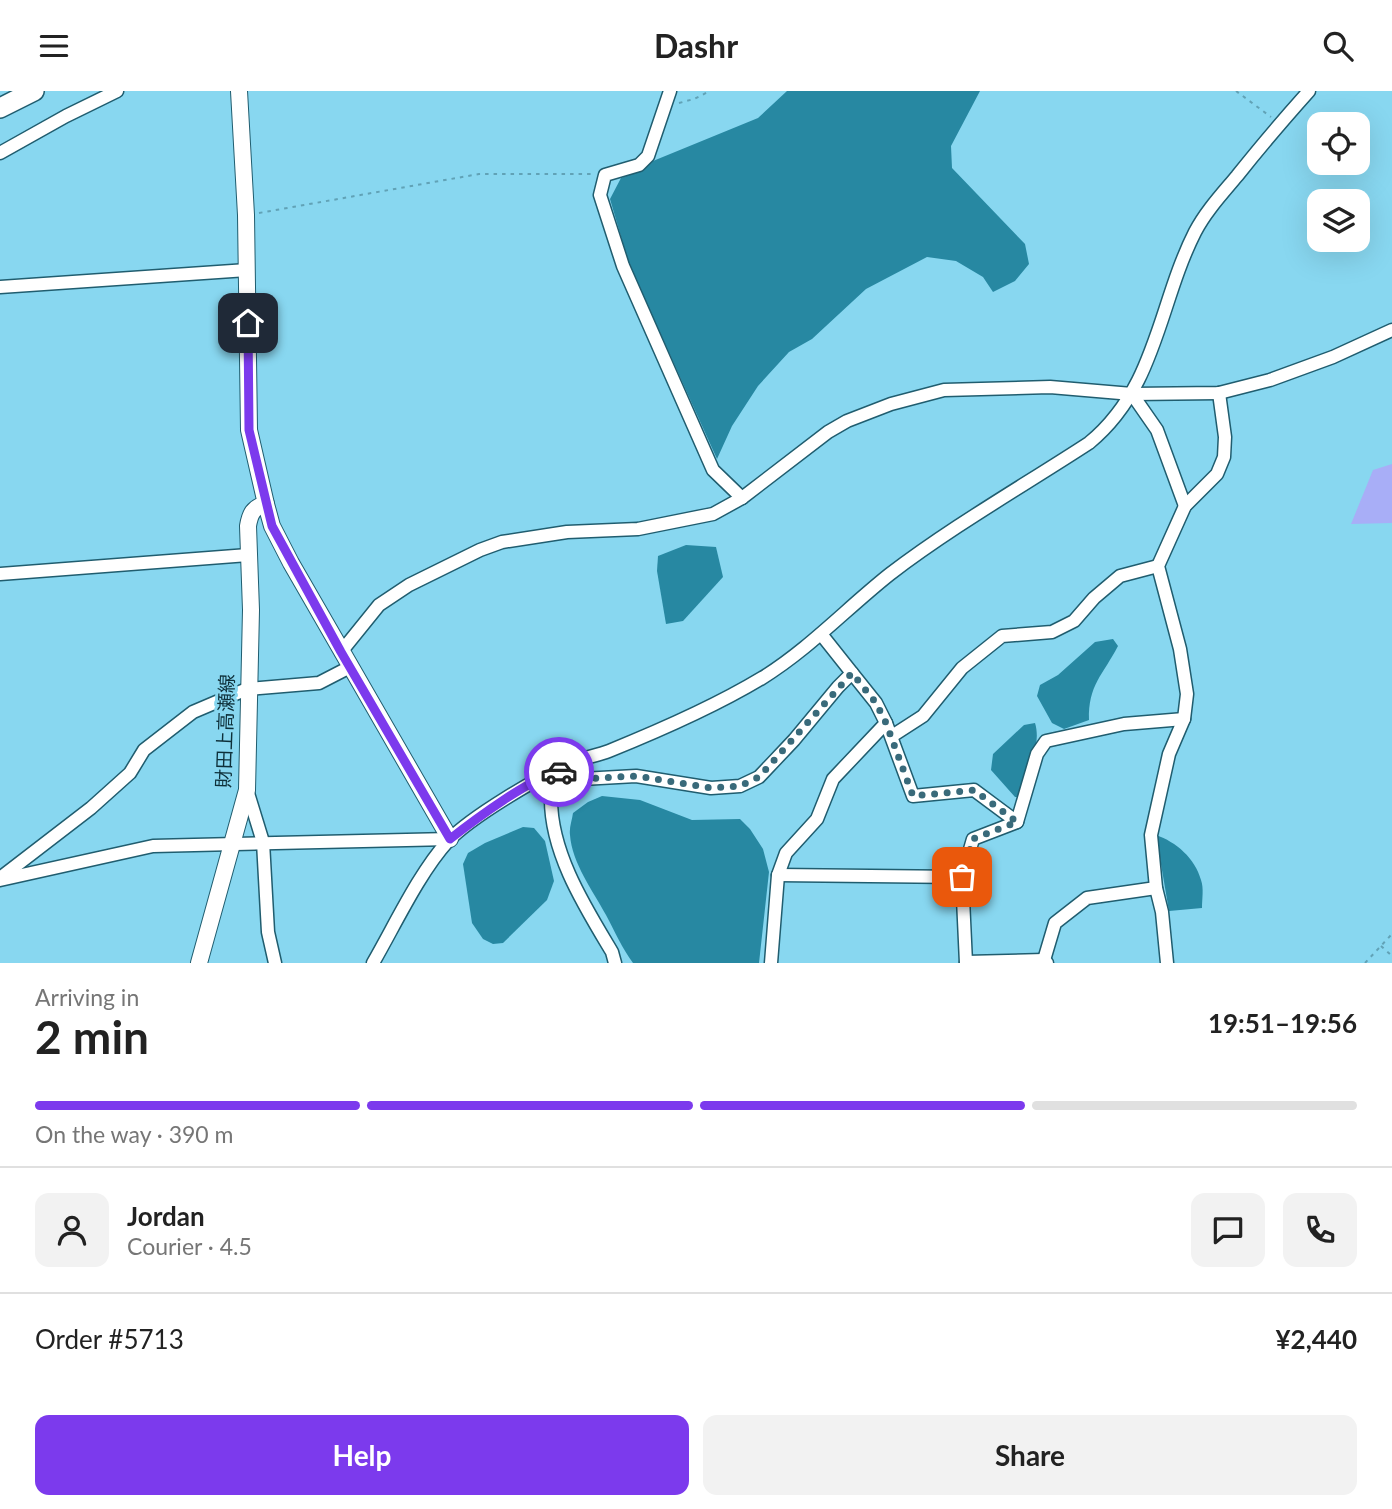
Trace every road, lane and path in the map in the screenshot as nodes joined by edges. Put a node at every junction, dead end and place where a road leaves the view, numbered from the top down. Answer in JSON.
{"nodes":[{"id":1,"x":34,"y":91,"type":"edge"},
{"id":2,"x":117,"y":91,"type":"edge"},
{"id":3,"x":239,"y":91,"type":"edge"},
{"id":4,"x":670,"y":91,"type":"edge"},
{"id":5,"x":710,"y":91,"type":"edge"},
{"id":6,"x":1236,"y":91,"type":"edge"},
{"id":7,"x":1309,"y":91,"type":"edge"},
{"id":8,"x":666,"y":106,"type":"junction"},
{"id":9,"x":0,"y":108,"type":"edge"},
{"id":10,"x":1280,"y":124,"type":"junction"},
{"id":11,"x":0,"y":153,"type":"edge"},
{"id":12,"x":605,"y":175,"type":"junction"},
{"id":13,"x":246,"y":215,"type":"junction"},
{"id":14,"x":247,"y":270,"type":"junction"},
{"id":15,"x":0,"y":287,"type":"edge"},
{"id":16,"x":1392,"y":330,"type":"edge"},
{"id":17,"x":1219,"y":393,"type":"junction"},
{"id":18,"x":1132,"y":394,"type":"junction"},
{"id":19,"x":742,"y":498,"type":"junction"},
{"id":20,"x":266,"y":504,"type":"junction"},
{"id":21,"x":1185,"y":506,"type":"junction"},
{"id":22,"x":248,"y":555,"type":"junction"},
{"id":23,"x":1158,"y":566,"type":"junction"},
{"id":24,"x":0,"y":574,"type":"edge"},
{"id":25,"x":821,"y":634,"type":"junction"},
{"id":26,"x":341,"y":652,"type":"junction"},
{"id":27,"x":350,"y":667,"type":"junction"},
{"id":28,"x":852,"y":673,"type":"junction"},
{"id":29,"x":247,"y":689,"type":"junction"},
{"id":30,"x":1184,"y":719,"type":"junction"},
{"id":31,"x":886,"y":723,"type":"junction"},
{"id":32,"x":892,"y":736,"type":"junction"},
{"id":33,"x":557,"y":771,"type":"junction"},
{"id":34,"x":247,"y":790,"type":"junction"},
{"id":35,"x":1017,"y":822,"type":"junction"},
{"id":36,"x":450,"y":839,"type":"junction"},
{"id":37,"x":262,"y":842,"type":"junction"},
{"id":38,"x":232,"y":843,"type":"junction"},
{"id":39,"x":778,"y":875,"type":"junction"},
{"id":40,"x":962,"y":877,"type":"junction"},
{"id":41,"x":0,"y":879,"type":"edge"},
{"id":42,"x":1156,"y":888,"type":"junction"},
{"id":43,"x":1392,"y":934,"type":"edge"},
{"id":44,"x":1381,"y":946,"type":"junction"},
{"id":45,"x":1392,"y":956,"type":"edge"},
{"id":46,"x":613,"y":958,"type":"edge"},
{"id":47,"x":1046,"y":962,"type":"edge"},
{"id":48,"x":198,"y":963,"type":"edge"},
{"id":49,"x":275,"y":963,"type":"edge"},
{"id":50,"x":373,"y":963,"type":"edge"},
{"id":51,"x":600,"y":963,"type":"edge"},
{"id":52,"x":771,"y":963,"type":"edge"},
{"id":53,"x":966,"y":963,"type":"edge"},
{"id":54,"x":1167,"y":963,"type":"edge"},
{"id":55,"x":1365,"y":963,"type":"edge"}],
"edges":[{"from":1,"to":9,"type":"highway"},
{"from":2,"to":11,"type":"street"},
{"from":3,"to":13,"type":"main road"},
{"from":4,"to":8,"type":"street"},
{"from":5,"to":8,"type":"path"},
{"from":6,"to":10,"type":"path"},
{"from":7,"to":10,"type":"street"},
{"from":8,"to":12,"type":"street"},
{"from":10,"to":18,"type":"street"},
{"from":12,"to":13,"type":"path"},
{"from":12,"to":19,"type":"street"},
{"from":13,"to":14,"type":"main road"},
{"from":14,"to":15,"type":"street"},
{"from":14,"to":20,"type":"main road"},
{"from":16,"to":17,"type":"street"},
{"from":17,"to":18,"type":"street"},
{"from":17,"to":21,"type":"street"},
{"from":18,"to":19,"type":"street"},
{"from":18,"to":21,"type":"street"},
{"from":18,"to":25,"type":"street"},
{"from":19,"to":26,"type":"street"},
{"from":20,"to":22,"type":"main road","name":"財田上高瀬線"},
{"from":20,"to":26,"type":"main road"},
{"from":21,"to":23,"type":"street"},
{"from":22,"to":24,"type":"street"},
{"from":22,"to":29,"type":"main road","name":"財田上高瀬線"},
{"from":23,"to":30,"type":"street"},
{"from":23,"to":32,"type":"street"},
{"from":25,"to":28,"type":"street"},
{"from":25,"to":33,"type":"street"},
{"from":26,"to":27,"type":"main road"},
{"from":27,"to":29,"type":"street"},
{"from":27,"to":36,"type":"main road"},
{"from":28,"to":31,"type":"street"},
{"from":28,"to":33,"type":"street"},
{"from":29,"to":34,"type":"main road","name":"財田上高瀬線"},
{"from":29,"to":41,"type":"street"},
{"from":30,"to":35,"type":"street"},
{"from":30,"to":42,"type":"street"},
{"from":31,"to":32,"type":"street"},
{"from":31,"to":39,"type":"street"},
{"from":32,"to":35,"type":"street"},
{"from":33,"to":36,"type":"street"},
{"from":33,"to":46,"type":"street"},
{"from":34,"to":37,"type":"street"},
{"from":34,"to":38,"type":"main road","name":"財田上高瀬線"},
{"from":35,"to":40,"type":"street"},
{"from":36,"to":37,"type":"street"},
{"from":36,"to":50,"type":"street"},
{"from":37,"to":38,"type":"street"},
{"from":37,"to":49,"type":"street"},
{"from":38,"to":41,"type":"street"},
{"from":38,"to":48,"type":"main road","name":"財田上高瀬線"},
{"from":39,"to":40,"type":"street"},
{"from":39,"to":52,"type":"street"},
{"from":40,"to":53,"type":"street"},
{"from":42,"to":47,"type":"street"},
{"from":42,"to":54,"type":"street"},
{"from":43,"to":44,"type":"path"},
{"from":44,"to":45,"type":"path"},
{"from":44,"to":55,"type":"path"},
{"from":46,"to":51,"type":"street"},
{"from":47,"to":53,"type":"street"}]}
